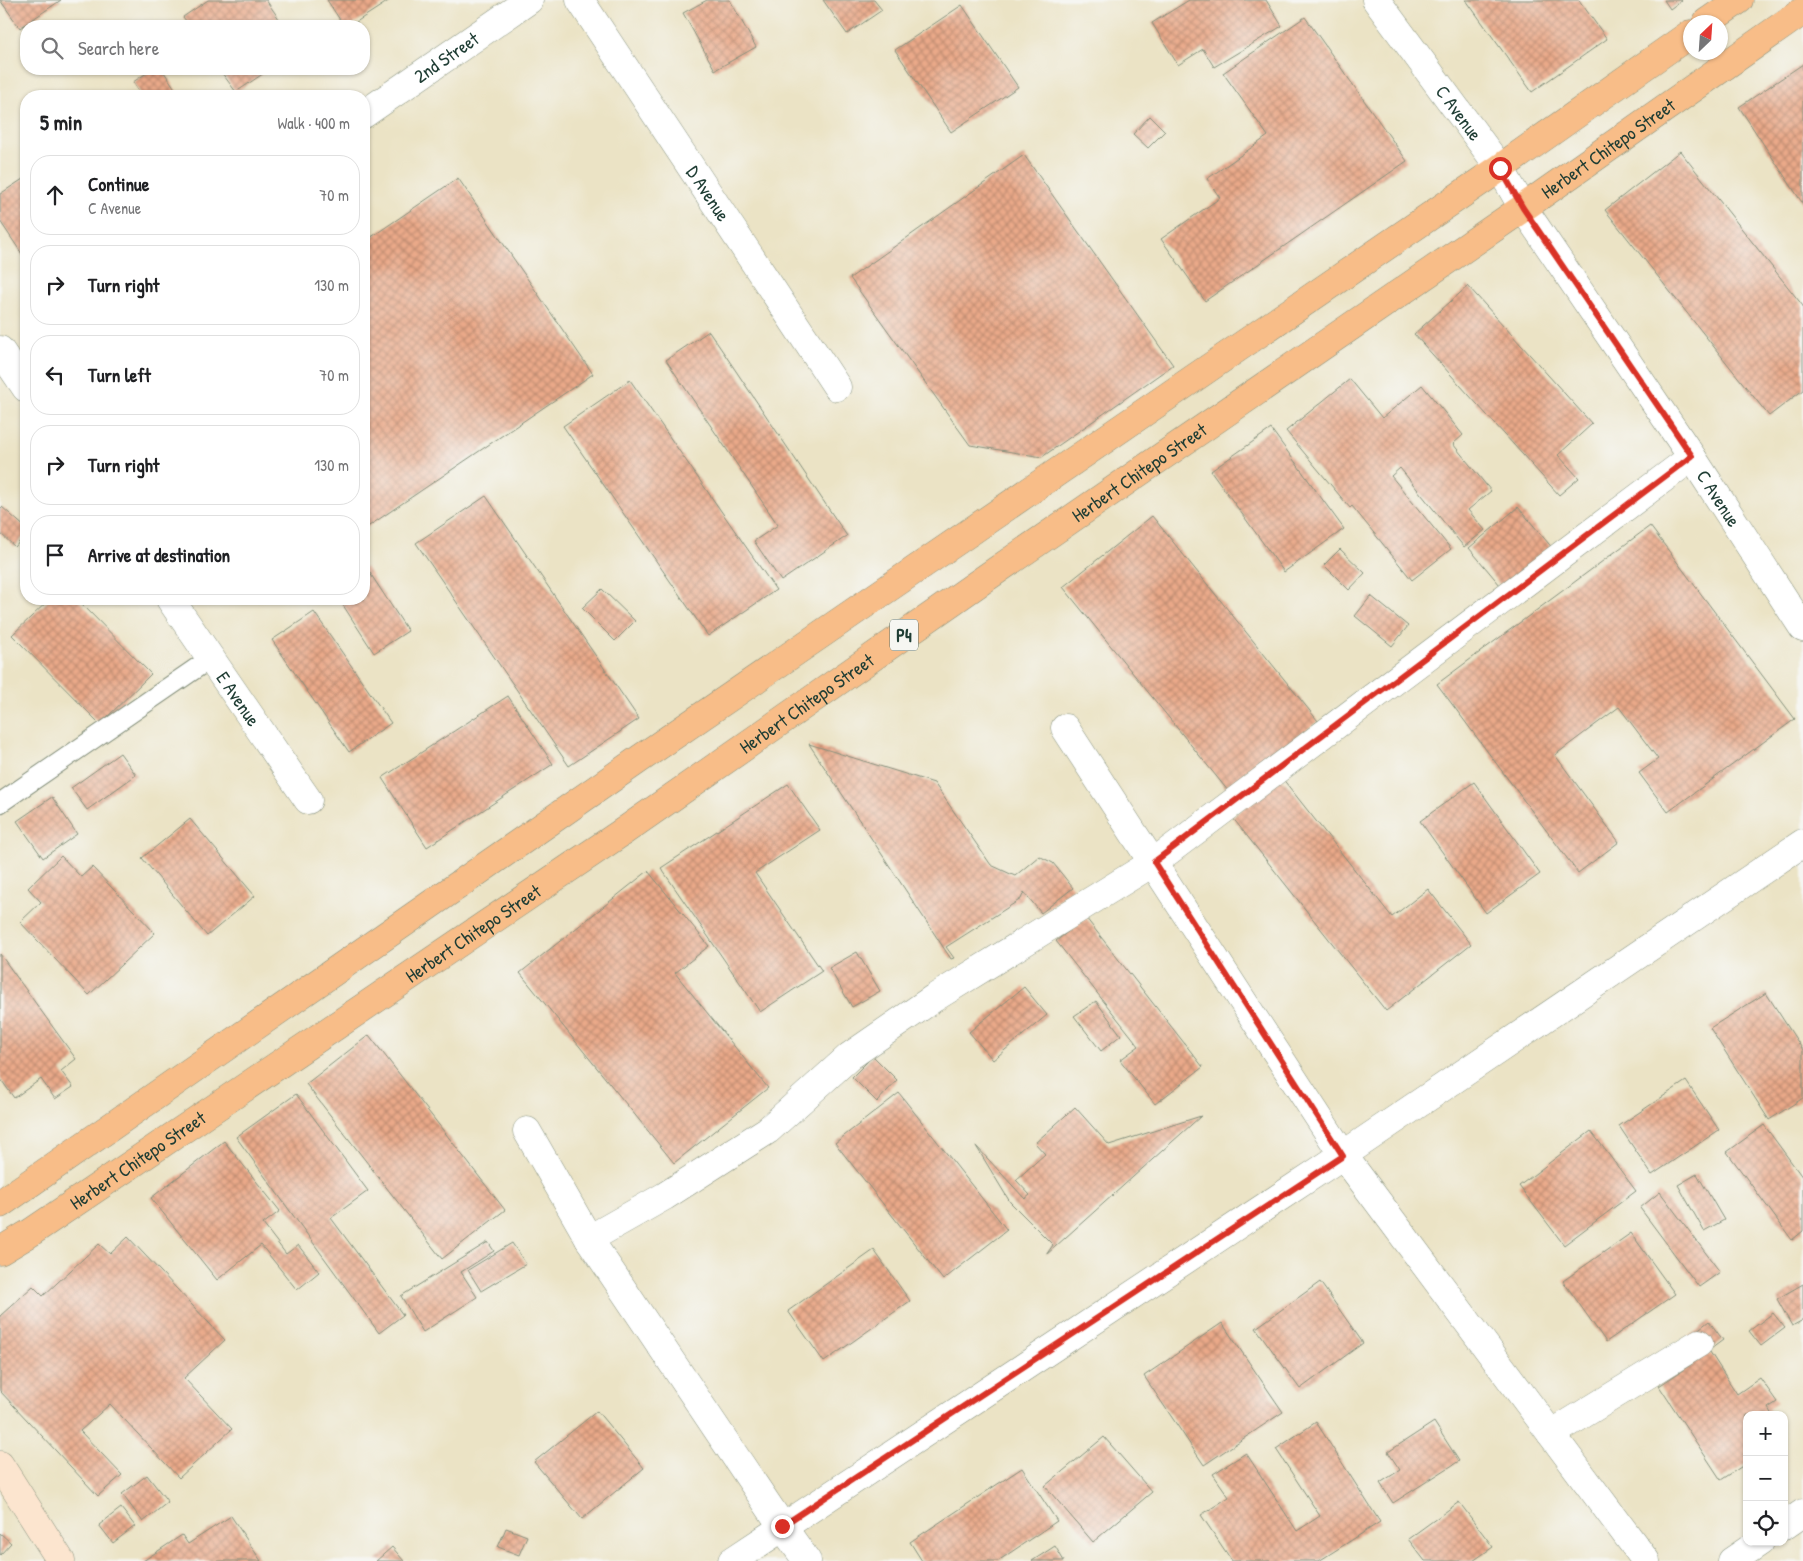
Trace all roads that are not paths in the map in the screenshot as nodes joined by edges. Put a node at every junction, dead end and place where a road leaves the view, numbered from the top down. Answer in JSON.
{"nodes":[{"id":1,"x":529,"y":0,"type":"edge"},
{"id":2,"x":580,"y":0,"type":"edge"},
{"id":3,"x":1376,"y":0,"type":"edge"},
{"id":4,"x":1739,"y":0,"type":"edge"},
{"id":5,"x":1803,"y":11,"type":"edge"},
{"id":6,"x":1717,"y":15,"type":"edge"},
{"id":7,"x":1683,"y":39,"type":"edge"},
{"id":8,"x":370,"y":110,"type":"edge"},
{"id":9,"x":1500,"y":168,"type":"junction"},
{"id":10,"x":1523,"y":208,"type":"junction"},
{"id":11,"x":8,"y":357,"type":"edge"},
{"id":12,"x":20,"y":378,"type":"edge"},
{"id":13,"x":836,"y":386,"type":"dead end"},
{"id":14,"x":1692,"y":456,"type":"junction"},
{"id":15,"x":174,"y":605,"type":"edge"},
{"id":16,"x":1803,"y":628,"type":"edge"},
{"id":17,"x":211,"y":658,"type":"junction"},
{"id":18,"x":1065,"y":728,"type":"dead end"},
{"id":19,"x":308,"y":800,"type":"dead end"},
{"id":20,"x":0,"y":803,"type":"edge"},
{"id":21,"x":1803,"y":843,"type":"edge"},
{"id":22,"x":1154,"y":862,"type":"junction"},
{"id":23,"x":528,"y":1131,"type":"dead end"},
{"id":24,"x":1343,"y":1156,"type":"junction"},
{"id":25,"x":0,"y":1204,"type":"edge"},
{"id":26,"x":588,"y":1239,"type":"junction"},
{"id":27,"x":0,"y":1251,"type":"edge"},
{"id":28,"x":1699,"y":1343,"type":"dead end"},
{"id":29,"x":1551,"y":1434,"type":"junction"},
{"id":30,"x":0,"y":1465,"type":"edge"},
{"id":31,"x":1803,"y":1513,"type":"edge"},
{"id":32,"x":1788,"y":1523,"type":"edge"},
{"id":33,"x":782,"y":1526,"type":"junction"},
{"id":34,"x":1754,"y":1546,"type":"edge"},
{"id":35,"x":61,"y":1561,"type":"edge"},
{"id":36,"x":732,"y":1561,"type":"edge"},
{"id":37,"x":808,"y":1561,"type":"edge"},
{"id":38,"x":1646,"y":1561,"type":"edge"},
{"id":39,"x":1732,"y":1561,"type":"edge"}],
"edges":[{"from":1,"to":8,"type":"street","name":"2nd Street"},
{"from":2,"to":13,"type":"street","name":"D Avenue"},
{"from":3,"to":9,"type":"street","name":"C Avenue"},
{"from":4,"to":6,"type":"highway"},
{"from":5,"to":10,"type":"highway","name":"Herbert Chitepo Street","number":"P4"},
{"from":7,"to":9,"type":"highway","number":"P4"},
{"from":9,"to":10,"type":"street","name":"C Avenue"},
{"from":9,"to":25,"type":"highway","number":"P4"},
{"from":10,"to":14,"type":"street","name":"C Avenue"},
{"from":10,"to":27,"type":"highway","name":"Herbert Chitepo Street","number":"P4"},
{"from":11,"to":12,"type":"street"},
{"from":14,"to":16,"type":"street","name":"C Avenue"},
{"from":14,"to":22,"type":"street"},
{"from":15,"to":17,"type":"street","name":"E Avenue"},
{"from":17,"to":19,"type":"street","name":"E Avenue"},
{"from":17,"to":20,"type":"lane"},
{"from":18,"to":22,"type":"street"},
{"from":21,"to":24,"type":"street"},
{"from":22,"to":24,"type":"street"},
{"from":22,"to":26,"type":"street"},
{"from":23,"to":26,"type":"street"},
{"from":24,"to":29,"type":"street"},
{"from":24,"to":33,"type":"street"},
{"from":26,"to":33,"type":"street"},
{"from":28,"to":29,"type":"street"},
{"from":29,"to":38,"type":"street"},
{"from":30,"to":35,"type":"main road"},
{"from":31,"to":32,"type":"street"},
{"from":33,"to":36,"type":"street"},
{"from":33,"to":37,"type":"street"},
{"from":34,"to":39,"type":"street"}]}
